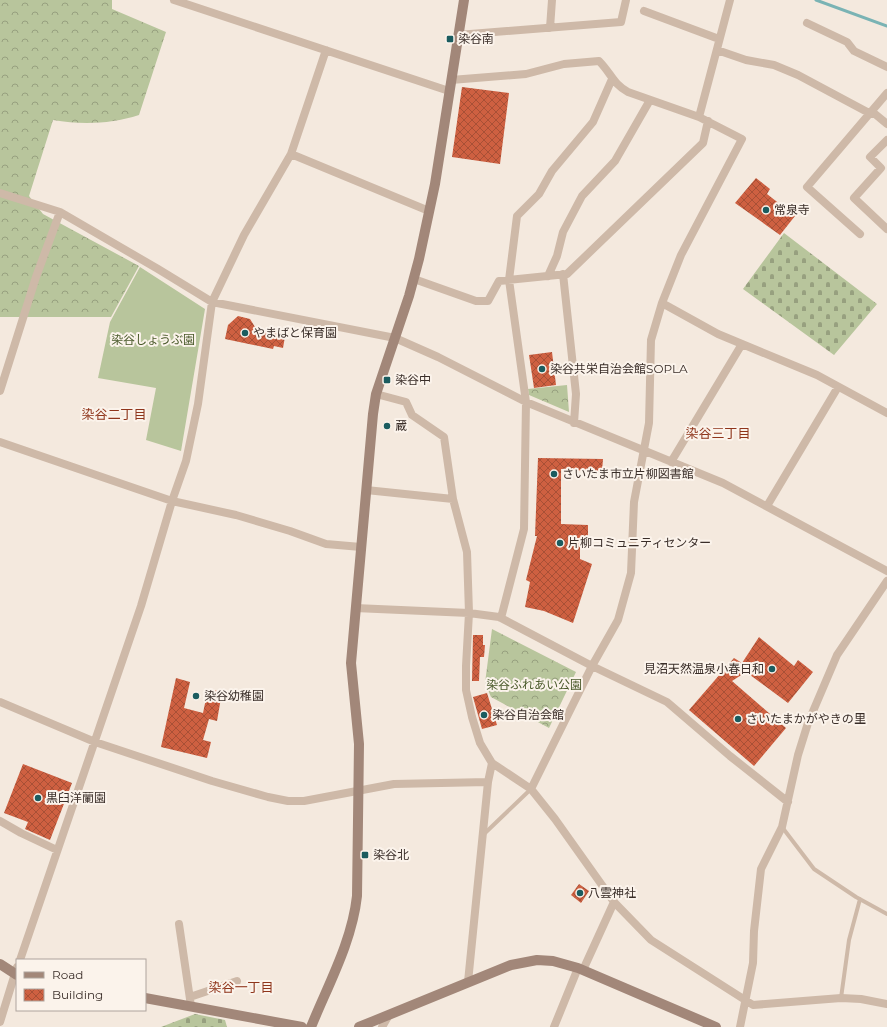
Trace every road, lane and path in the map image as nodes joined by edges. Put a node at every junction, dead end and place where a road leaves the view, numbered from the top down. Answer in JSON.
{"nodes":[{"id":1,"x":174,"y":0,"type":"edge"},
{"id":2,"x":464,"y":0,"type":"edge"},
{"id":3,"x":552,"y":0,"type":"edge"},
{"id":4,"x":626,"y":0,"type":"edge"},
{"id":5,"x":730,"y":0,"type":"edge"},
{"id":6,"x":644,"y":11,"type":"dead end"},
{"id":7,"x":807,"y":24,"type":"dead end"},
{"id":8,"x":550,"y":28,"type":"junction"},
{"id":9,"x":458,"y":35,"type":"junction"},
{"id":10,"x":719,"y":39,"type":"junction"},
{"id":11,"x":326,"y":50,"type":"junction"},
{"id":12,"x":717,"y":50,"type":"junction"},
{"id":13,"x":887,"y":66,"type":"edge"},
{"id":14,"x":612,"y":79,"type":"junction"},
{"id":15,"x":451,"y":80,"type":"junction"},
{"id":16,"x":449,"y":91,"type":"junction"},
{"id":17,"x":887,"y":94,"type":"edge"},
{"id":18,"x":650,"y":100,"type":"junction"},
{"id":19,"x":871,"y":114,"type":"junction"},
{"id":20,"x":699,"y":117,"type":"junction"},
{"id":21,"x":708,"y":121,"type":"junction"},
{"id":22,"x":887,"y":124,"type":"edge"},
{"id":23,"x":887,"y":140,"type":"edge"},
{"id":24,"x":291,"y":154,"type":"junction"},
{"id":25,"x":0,"y":193,"type":"edge"},
{"id":26,"x":429,"y":211,"type":"junction"},
{"id":27,"x":60,"y":212,"type":"junction"},
{"id":28,"x":887,"y":229,"type":"edge"},
{"id":29,"x":860,"y":234,"type":"dead end"},
{"id":30,"x":564,"y":274,"type":"junction"},
{"id":31,"x":548,"y":276,"type":"junction"},
{"id":32,"x":414,"y":279,"type":"junction"},
{"id":33,"x":509,"y":280,"type":"junction"},
{"id":34,"x":212,"y":302,"type":"junction"},
{"id":35,"x":662,"y":303,"type":"junction"},
{"id":36,"x":395,"y":338,"type":"junction"},
{"id":37,"x":742,"y":344,"type":"junction"},
{"id":38,"x":838,"y":387,"type":"junction"},
{"id":39,"x":0,"y":391,"type":"edge"},
{"id":40,"x":376,"y":394,"type":"junction"},
{"id":41,"x":526,"y":402,"type":"junction"},
{"id":42,"x":887,"y":413,"type":"edge"},
{"id":43,"x":574,"y":423,"type":"junction"},
{"id":44,"x":0,"y":442,"type":"edge"},
{"id":45,"x":644,"y":452,"type":"junction"},
{"id":46,"x":671,"y":462,"type":"junction"},
{"id":47,"x":366,"y":490,"type":"junction"},
{"id":48,"x":453,"y":499,"type":"junction"},
{"id":49,"x":172,"y":501,"type":"junction"},
{"id":50,"x":767,"y":506,"type":"junction"},
{"id":51,"x":361,"y":547,"type":"junction"},
{"id":52,"x":887,"y":570,"type":"edge"},
{"id":53,"x":887,"y":582,"type":"edge"},
{"id":54,"x":356,"y":608,"type":"junction"},
{"id":55,"x":469,"y":613,"type":"junction"},
{"id":56,"x":500,"y":618,"type":"junction"},
{"id":57,"x":592,"y":666,"type":"junction"},
{"id":58,"x":0,"y":702,"type":"edge"},
{"id":59,"x":95,"y":742,"type":"junction"},
{"id":60,"x":492,"y":763,"type":"junction"},
{"id":61,"x":488,"y":782,"type":"junction"},
{"id":62,"x":531,"y":789,"type":"junction"},
{"id":63,"x":358,"y":791,"type":"junction"},
{"id":64,"x":788,"y":802,"type":"junction"},
{"id":65,"x":0,"y":821,"type":"edge"},
{"id":66,"x":782,"y":827,"type":"junction"},
{"id":67,"x":483,"y":835,"type":"junction"},
{"id":68,"x":57,"y":850,"type":"junction"},
{"id":69,"x":860,"y":899,"type":"junction"},
{"id":70,"x":614,"y":902,"type":"junction"},
{"id":71,"x":887,"y":914,"type":"edge"},
{"id":72,"x":179,"y":924,"type":"dead end"},
{"id":73,"x":20,"y":959,"type":"edge"},
{"id":74,"x":0,"y":964,"type":"edge"},
{"id":75,"x":580,"y":969,"type":"junction"},
{"id":76,"x":16,"y":972,"type":"edge"},
{"id":77,"x":237,"y":981,"type":"dead end"},
{"id":78,"x":468,"y":982,"type":"junction"},
{"id":79,"x":146,"y":998,"type":"edge"},
{"id":80,"x":840,"y":998,"type":"junction"},
{"id":81,"x":191,"y":1002,"type":"junction"},
{"id":82,"x":747,"y":1002,"type":"junction"},
{"id":83,"x":887,"y":1004,"type":"edge"},
{"id":84,"x":389,"y":1015,"type":"junction"},
{"id":85,"x":0,"y":1022,"type":"edge"},
{"id":86,"x":302,"y":1027,"type":"edge"},
{"id":87,"x":311,"y":1027,"type":"edge"},
{"id":88,"x":359,"y":1027,"type":"edge"},
{"id":89,"x":382,"y":1027,"type":"edge"},
{"id":90,"x":554,"y":1027,"type":"edge"},
{"id":91,"x":716,"y":1027,"type":"edge"},
{"id":92,"x":740,"y":1027,"type":"edge"}],
"edges":[{"from":1,"to":11,"type":"street"},
{"from":2,"to":9,"type":"street"},
{"from":3,"to":8,"type":"street"},
{"from":4,"to":8,"type":"street"},
{"from":5,"to":10,"type":"street"},
{"from":6,"to":10,"type":"street"},
{"from":7,"to":13,"type":"street"},
{"from":8,"to":9,"type":"street"},
{"from":9,"to":15,"type":"street"},
{"from":10,"to":12,"type":"street"},
{"from":11,"to":16,"type":"street"},
{"from":11,"to":24,"type":"street"},
{"from":12,"to":19,"type":"street"},
{"from":12,"to":20,"type":"street"},
{"from":14,"to":15,"type":"street"},
{"from":14,"to":18,"type":"street"},
{"from":14,"to":33,"type":"street"},
{"from":15,"to":16,"type":"street"},
{"from":16,"to":26,"type":"street"},
{"from":17,"to":19,"type":"street"},
{"from":18,"to":20,"type":"street"},
{"from":18,"to":31,"type":"street"},
{"from":19,"to":22,"type":"street"},
{"from":19,"to":29,"type":"street"},
{"from":20,"to":21,"type":"street"},
{"from":21,"to":30,"type":"street"},
{"from":21,"to":35,"type":"street"},
{"from":23,"to":28,"type":"street"},
{"from":24,"to":26,"type":"street"},
{"from":24,"to":34,"type":"street"},
{"from":25,"to":27,"type":"street"},
{"from":26,"to":32,"type":"street"},
{"from":27,"to":34,"type":"street"},
{"from":27,"to":39,"type":"street"},
{"from":30,"to":31,"type":"street"},
{"from":30,"to":43,"type":"street"},
{"from":31,"to":33,"type":"street"},
{"from":32,"to":33,"type":"street"},
{"from":32,"to":36,"type":"street"},
{"from":33,"to":41,"type":"street"},
{"from":34,"to":36,"type":"street"},
{"from":34,"to":49,"type":"street"},
{"from":35,"to":37,"type":"street"},
{"from":35,"to":45,"type":"street"},
{"from":36,"to":40,"type":"street"},
{"from":36,"to":41,"type":"street"},
{"from":37,"to":38,"type":"street"},
{"from":37,"to":46,"type":"street"},
{"from":38,"to":42,"type":"street"},
{"from":38,"to":50,"type":"street"},
{"from":40,"to":47,"type":"street"},
{"from":40,"to":48,"type":"street"},
{"from":41,"to":43,"type":"street"},
{"from":41,"to":56,"type":"street"},
{"from":43,"to":45,"type":"street"},
{"from":44,"to":49,"type":"street"},
{"from":45,"to":46,"type":"street"},
{"from":45,"to":57,"type":"street"},
{"from":46,"to":50,"type":"street"},
{"from":47,"to":48,"type":"street"},
{"from":47,"to":51,"type":"street"},
{"from":48,"to":55,"type":"street"},
{"from":49,"to":51,"type":"street"},
{"from":49,"to":59,"type":"street"},
{"from":50,"to":52,"type":"street"},
{"from":51,"to":54,"type":"street"},
{"from":53,"to":64,"type":"street"},
{"from":54,"to":55,"type":"street"},
{"from":54,"to":63,"type":"street"},
{"from":55,"to":56,"type":"street"},
{"from":55,"to":60,"type":"street"},
{"from":56,"to":57,"type":"street"},
{"from":57,"to":62,"type":"street"},
{"from":57,"to":64,"type":"street"},
{"from":58,"to":59,"type":"street"},
{"from":59,"to":63,"type":"street"},
{"from":59,"to":68,"type":"street"},
{"from":60,"to":61,"type":"street"},
{"from":60,"to":62,"type":"street"},
{"from":61,"to":63,"type":"street"},
{"from":61,"to":67,"type":"street"},
{"from":62,"to":67,"type":"lane"},
{"from":62,"to":70,"type":"street"},
{"from":63,"to":87,"type":"street"},
{"from":64,"to":66,"type":"street"},
{"from":65,"to":68,"type":"street"},
{"from":66,"to":69,"type":"lane"},
{"from":66,"to":82,"type":"street"},
{"from":67,"to":78,"type":"street"},
{"from":68,"to":73,"type":"street"},
{"from":69,"to":71,"type":"lane"},
{"from":69,"to":80,"type":"lane"},
{"from":70,"to":75,"type":"street"},
{"from":70,"to":82,"type":"street"},
{"from":72,"to":81,"type":"street"},
{"from":74,"to":76,"type":"street"},
{"from":75,"to":78,"type":"street"},
{"from":75,"to":90,"type":"street"},
{"from":75,"to":91,"type":"street"},
{"from":76,"to":85,"type":"street"},
{"from":77,"to":81,"type":"street"},
{"from":78,"to":84,"type":"street"},
{"from":79,"to":81,"type":"street"},
{"from":80,"to":82,"type":"street"},
{"from":80,"to":83,"type":"street"},
{"from":81,"to":86,"type":"street"},
{"from":82,"to":92,"type":"street"},
{"from":84,"to":88,"type":"street"},
{"from":84,"to":89,"type":"street"}]}
